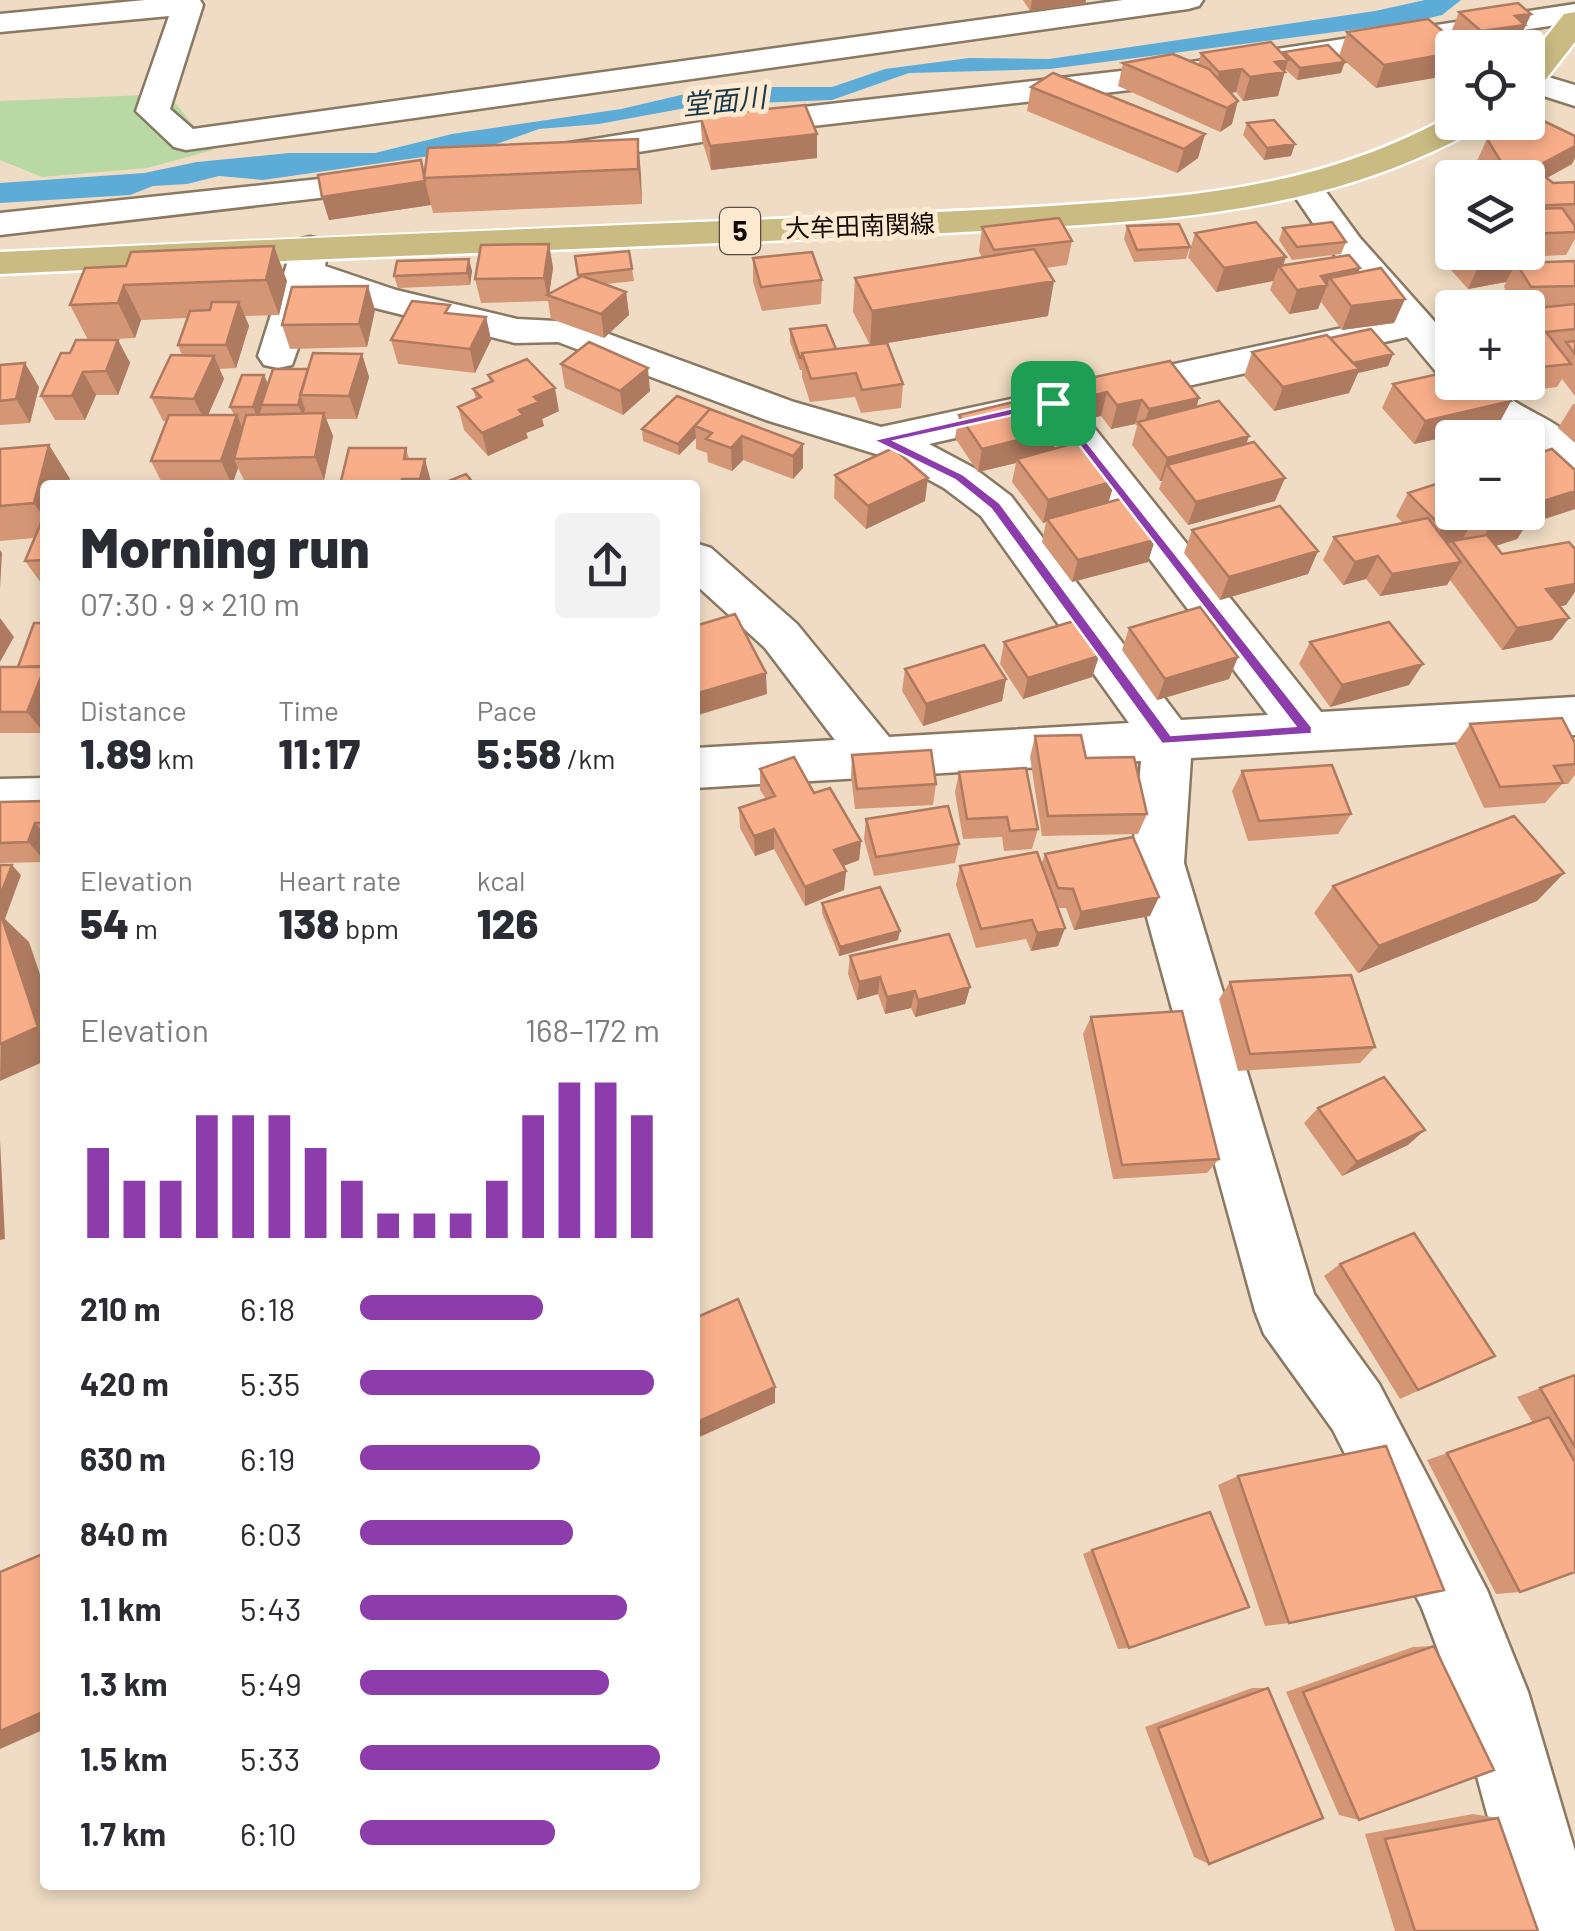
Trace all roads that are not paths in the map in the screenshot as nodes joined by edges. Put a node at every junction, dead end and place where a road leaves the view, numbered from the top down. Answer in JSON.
{"nodes":[{"id":1,"x":1188,"y":0,"type":"edge"},
{"id":2,"x":1575,"y":17,"type":"edge"},
{"id":3,"x":0,"y":24,"type":"edge"},
{"id":4,"x":1545,"y":58,"type":"edge"},
{"id":5,"x":1545,"y":86,"type":"edge"},
{"id":6,"x":1575,"y":96,"type":"edge"},
{"id":7,"x":1438,"y":140,"type":"edge"},
{"id":8,"x":528,"y":160,"type":"edge"},
{"id":9,"x":431,"y":176,"type":"edge"},
{"id":10,"x":1304,"y":185,"type":"junction"},
{"id":11,"x":0,"y":224,"type":"edge"},
{"id":12,"x":308,"y":260,"type":"junction"},
{"id":13,"x":0,"y":262,"type":"edge"},
{"id":14,"x":1414,"y":324,"type":"junction"},
{"id":15,"x":1435,"y":347,"type":"edge"},
{"id":16,"x":278,"y":356,"type":"dead end"},
{"id":17,"x":1486,"y":400,"type":"edge"},
{"id":18,"x":1053,"y":403,"type":"junction"},
{"id":19,"x":879,"y":440,"type":"junction"},
{"id":20,"x":1575,"y":477,"type":"edge"},
{"id":21,"x":700,"y":563,"type":"edge"},
{"id":22,"x":1575,"y":716,"type":"edge"},
{"id":23,"x":1307,"y":730,"type":"junction"},
{"id":24,"x":1168,"y":740,"type":"junction"},
{"id":25,"x":878,"y":759,"type":"junction"},
{"id":26,"x":700,"y":768,"type":"edge"},
{"id":27,"x":40,"y":798,"type":"edge"},
{"id":28,"x":0,"y":800,"type":"edge"},
{"id":29,"x":1559,"y":1931,"type":"edge"}],
"edges":[{"from":1,"to":3,"type":"street"},
{"from":2,"to":4,"type":"main road"},
{"from":2,"to":8,"type":"street"},
{"from":5,"to":6,"type":"street"},
{"from":7,"to":10,"type":"main road","name":"大牟田南関線","number":"5"},
{"from":9,"to":11,"type":"street"},
{"from":10,"to":12,"type":"main road","name":"大牟田南関線","number":"5"},
{"from":10,"to":14,"type":"street"},
{"from":12,"to":13,"type":"main road","name":"大牟田南関線","number":"5"},
{"from":12,"to":16,"type":"street"},
{"from":12,"to":19,"type":"street"},
{"from":14,"to":15,"type":"street"},
{"from":14,"to":18,"type":"street"},
{"from":17,"to":20,"type":"street"},
{"from":18,"to":19,"type":"street"},
{"from":18,"to":23,"type":"street"},
{"from":19,"to":24,"type":"street"},
{"from":21,"to":25,"type":"street"},
{"from":22,"to":23,"type":"street"},
{"from":23,"to":24,"type":"street"},
{"from":24,"to":25,"type":"street"},
{"from":24,"to":29,"type":"street"},
{"from":25,"to":26,"type":"street"},
{"from":27,"to":28,"type":"street"}]}
